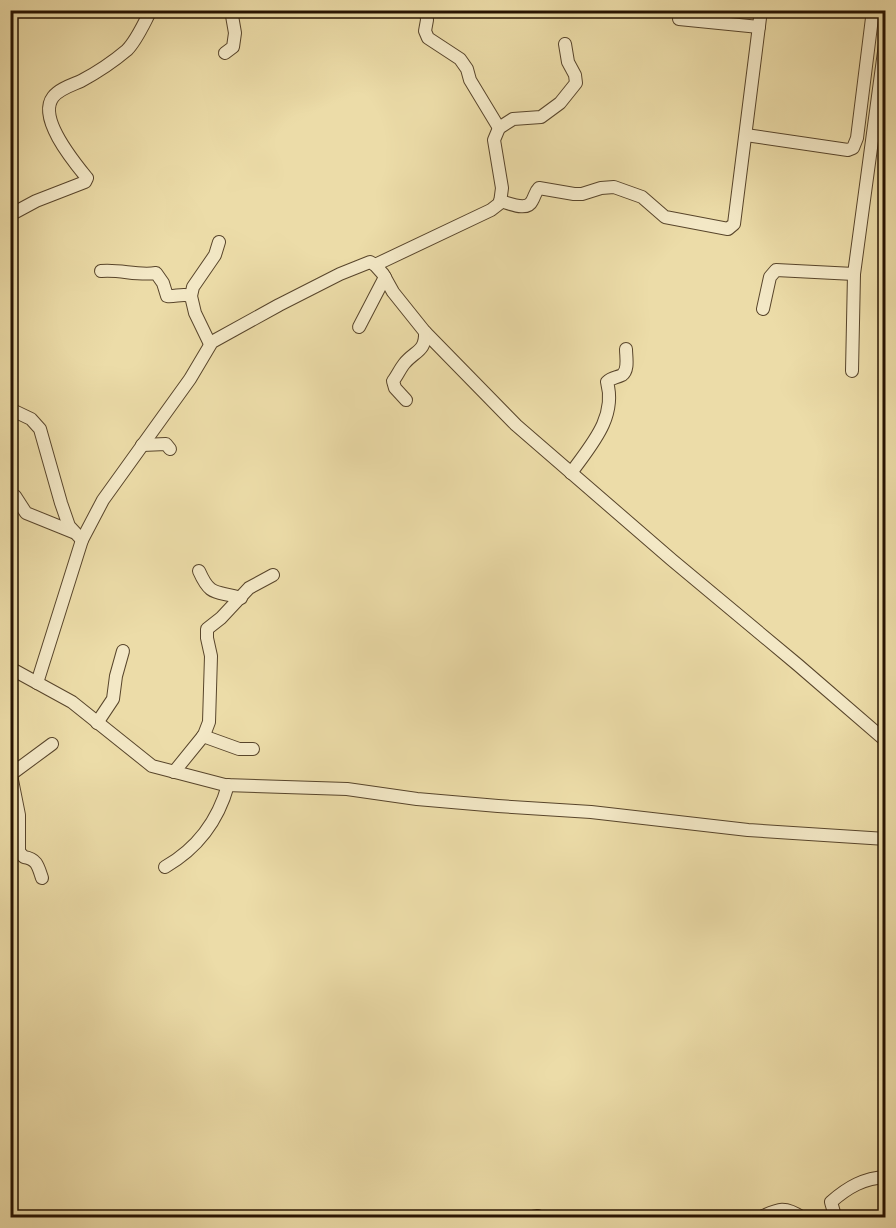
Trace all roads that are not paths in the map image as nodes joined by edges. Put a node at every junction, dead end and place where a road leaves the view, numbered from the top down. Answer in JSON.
{"nodes":[{"id":1,"x":151,"y":10,"type":"edge"},
{"id":2,"x":231,"y":10,"type":"edge"},
{"id":3,"x":426,"y":10,"type":"edge"},
{"id":4,"x":761,"y":10,"type":"edge"},
{"id":5,"x":873,"y":10,"type":"edge"},
{"id":6,"x":705,"y":16,"type":"edge"},
{"id":7,"x":679,"y":19,"type":"dead end"},
{"id":8,"x":759,"y":27,"type":"junction"},
{"id":9,"x":885,"y":37,"type":"edge"},
{"id":10,"x":564,"y":44,"type":"dead end"},
{"id":11,"x":225,"y":53,"type":"dead end"},
{"id":12,"x":499,"y":128,"type":"junction"},
{"id":13,"x":746,"y":135,"type":"junction"},
{"id":14,"x":500,"y":201,"type":"junction"},
{"id":15,"x":10,"y":215,"type":"edge"},
{"id":16,"x":219,"y":242,"type":"dead end"},
{"id":17,"x":375,"y":265,"type":"junction"},
{"id":18,"x":101,"y":271,"type":"dead end"},
{"id":19,"x":854,"y":274,"type":"junction"},
{"id":20,"x":385,"y":277,"type":"junction"},
{"id":21,"x":190,"y":296,"type":"junction"},
{"id":22,"x":763,"y":309,"type":"dead end"},
{"id":23,"x":359,"y":327,"type":"dead end"},
{"id":24,"x":425,"y":332,"type":"junction"},
{"id":25,"x":210,"y":344,"type":"junction"},
{"id":26,"x":626,"y":349,"type":"dead end"},
{"id":27,"x":852,"y":371,"type":"dead end"},
{"id":28,"x":406,"y":400,"type":"dead end"},
{"id":29,"x":10,"y":409,"type":"edge"},
{"id":30,"x":142,"y":445,"type":"junction"},
{"id":31,"x":170,"y":449,"type":"dead end"},
{"id":32,"x":571,"y":473,"type":"junction"},
{"id":33,"x":10,"y":495,"type":"edge"},
{"id":34,"x":78,"y":536,"type":"junction"},
{"id":35,"x":200,"y":571,"type":"dead end"},
{"id":36,"x":273,"y":575,"type":"dead end"},
{"id":37,"x":241,"y":598,"type":"junction"},
{"id":38,"x":123,"y":651,"type":"dead end"},
{"id":39,"x":10,"y":668,"type":"edge"},
{"id":40,"x":37,"y":683,"type":"junction"},
{"id":41,"x":97,"y":723,"type":"junction"},
{"id":42,"x":203,"y":736,"type":"junction"},
{"id":43,"x":885,"y":741,"type":"edge"},
{"id":44,"x":52,"y":744,"type":"dead end"},
{"id":45,"x":253,"y":748,"type":"dead end"},
{"id":46,"x":174,"y":772,"type":"junction"},
{"id":47,"x":11,"y":773,"type":"edge"},
{"id":48,"x":228,"y":785,"type":"junction"},
{"id":49,"x":885,"y":838,"type":"edge"},
{"id":50,"x":165,"y":867,"type":"dead end"},
{"id":51,"x":42,"y":878,"type":"dead end"},
{"id":52,"x":885,"y":1177,"type":"edge"},
{"id":53,"x":835,"y":1216,"type":"dead end"},
{"id":54,"x":527,"y":1218,"type":"edge"},
{"id":55,"x":542,"y":1218,"type":"edge"},
{"id":56,"x":759,"y":1218,"type":"edge"},
{"id":57,"x":803,"y":1218,"type":"edge"}],
"edges":[{"from":1,"to":15,"type":"street"},
{"from":2,"to":11,"type":"street"},
{"from":3,"to":12,"type":"street"},
{"from":4,"to":8,"type":"street"},
{"from":5,"to":13,"type":"street"},
{"from":6,"to":7,"type":"street"},
{"from":6,"to":8,"type":"street"},
{"from":8,"to":13,"type":"street"},
{"from":9,"to":19,"type":"street"},
{"from":10,"to":12,"type":"street"},
{"from":12,"to":14,"type":"street"},
{"from":13,"to":14,"type":"street"},
{"from":14,"to":17,"type":"street"},
{"from":16,"to":21,"type":"street"},
{"from":17,"to":20,"type":"street"},
{"from":17,"to":25,"type":"street"},
{"from":18,"to":21,"type":"street"},
{"from":19,"to":22,"type":"street"},
{"from":19,"to":27,"type":"street"},
{"from":20,"to":23,"type":"street"},
{"from":20,"to":24,"type":"street"},
{"from":21,"to":25,"type":"street"},
{"from":24,"to":28,"type":"street"},
{"from":24,"to":32,"type":"street"},
{"from":25,"to":30,"type":"street"},
{"from":26,"to":32,"type":"street"},
{"from":29,"to":34,"type":"street"},
{"from":30,"to":31,"type":"street"},
{"from":30,"to":34,"type":"street"},
{"from":32,"to":43,"type":"street"},
{"from":33,"to":34,"type":"street"},
{"from":34,"to":40,"type":"street"},
{"from":35,"to":37,"type":"street"},
{"from":36,"to":37,"type":"street"},
{"from":37,"to":42,"type":"street"},
{"from":38,"to":41,"type":"street"},
{"from":39,"to":40,"type":"street"},
{"from":40,"to":41,"type":"street"},
{"from":41,"to":46,"type":"street"},
{"from":42,"to":45,"type":"street"},
{"from":42,"to":46,"type":"street"},
{"from":44,"to":47,"type":"street"},
{"from":46,"to":48,"type":"street"},
{"from":47,"to":51,"type":"street"},
{"from":48,"to":49,"type":"street"},
{"from":48,"to":50,"type":"street"},
{"from":52,"to":53,"type":"street"},
{"from":54,"to":55,"type":"street"},
{"from":56,"to":57,"type":"street"}]}
